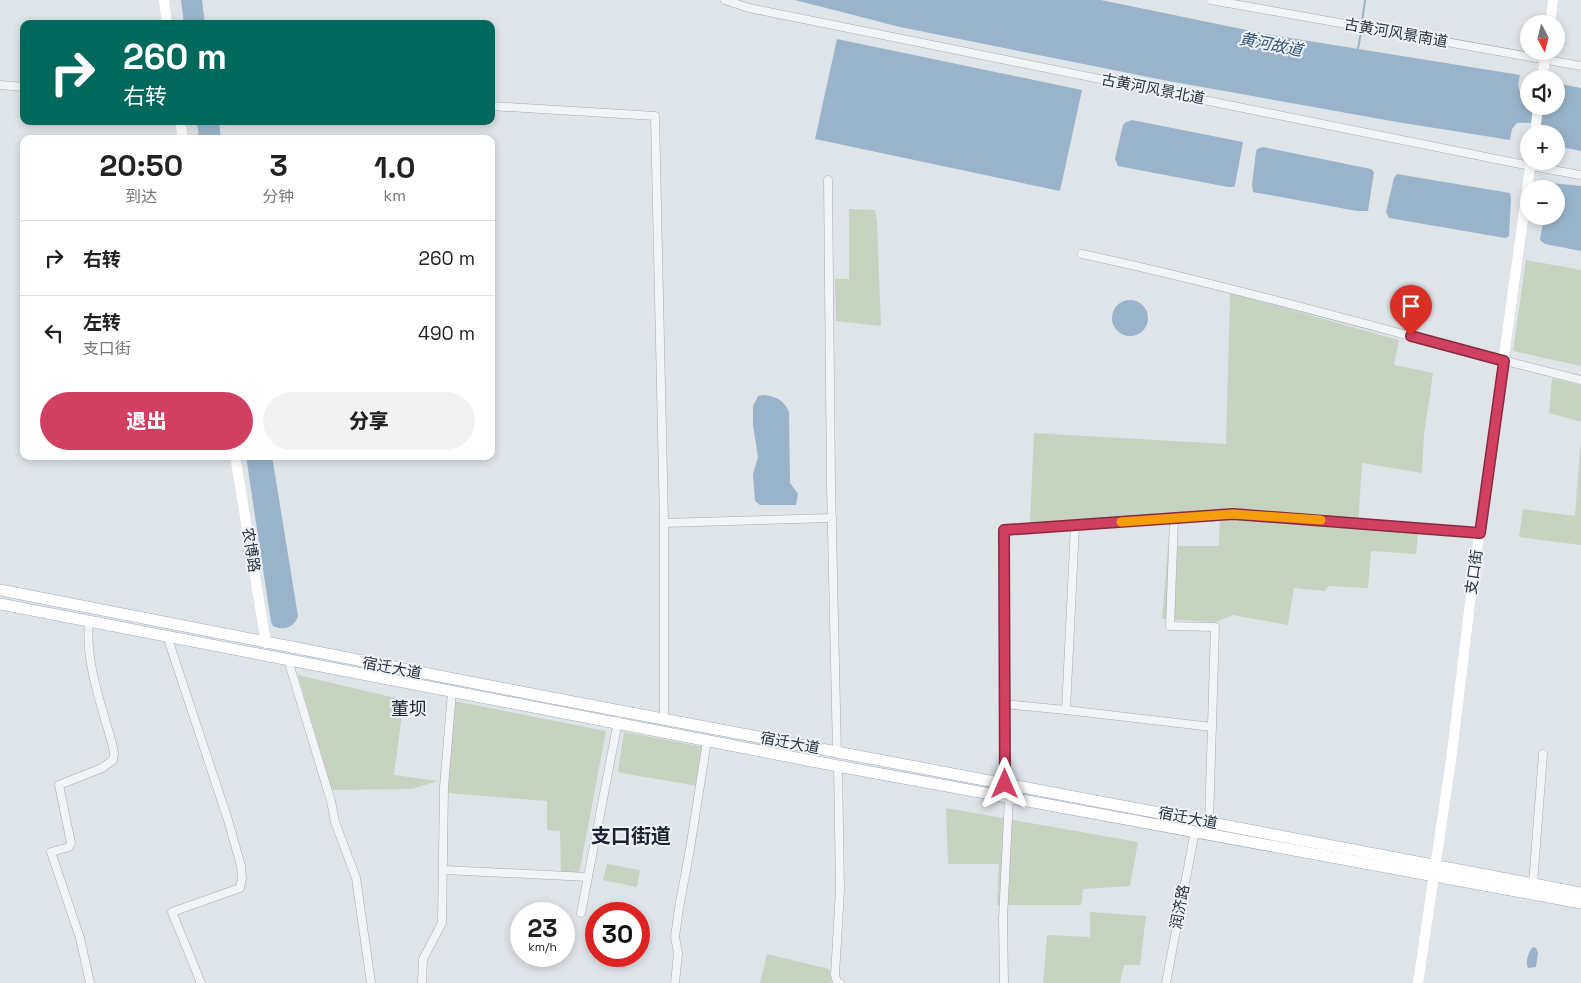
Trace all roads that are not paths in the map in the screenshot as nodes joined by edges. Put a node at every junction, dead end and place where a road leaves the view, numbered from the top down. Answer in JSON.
{"nodes":[{"id":1,"x":164,"y":0,"type":"edge"},
{"id":2,"x":725,"y":0,"type":"edge"},
{"id":3,"x":1211,"y":0,"type":"edge"},
{"id":4,"x":1553,"y":0,"type":"edge"},
{"id":5,"x":1551,"y":15,"type":"edge"},
{"id":6,"x":166,"y":20,"type":"edge"},
{"id":7,"x":1520,"y":52,"type":"edge"},
{"id":8,"x":1560,"y":60,"type":"edge"},
{"id":9,"x":1581,"y":66,"type":"edge"},
{"id":10,"x":0,"y":85,"type":"edge"},
{"id":11,"x":20,"y":87,"type":"edge"},
{"id":12,"x":495,"y":106,"type":"edge"},
{"id":13,"x":1520,"y":162,"type":"edge"},
{"id":14,"x":1530,"y":170,"type":"edge"},
{"id":15,"x":1558,"y":170,"type":"edge"},
{"id":16,"x":1581,"y":175,"type":"edge"},
{"id":17,"x":828,"y":180,"type":"dead end"},
{"id":18,"x":1082,"y":254,"type":"dead end"},
{"id":19,"x":1504,"y":361,"type":"junction"},
{"id":20,"x":1581,"y":380,"type":"edge"},
{"id":21,"x":236,"y":460,"type":"edge"},
{"id":22,"x":832,"y":518,"type":"junction"},
{"id":23,"x":1174,"y":519,"type":"junction"},
{"id":24,"x":664,"y":523,"type":"junction"},
{"id":25,"x":1075,"y":525,"type":"junction"},
{"id":26,"x":1480,"y":533,"type":"junction"},
{"id":27,"x":0,"y":590,"type":"edge"},
{"id":28,"x":0,"y":604,"type":"edge"},
{"id":29,"x":88,"y":621,"type":"junction"},
{"id":30,"x":167,"y":636,"type":"junction"},
{"id":31,"x":266,"y":643,"type":"junction"},
{"id":32,"x":288,"y":660,"type":"junction"},
{"id":33,"x":452,"y":692,"type":"junction"},
{"id":34,"x":1004,"y":704,"type":"junction"},
{"id":35,"x":1066,"y":710,"type":"junction"},
{"id":36,"x":620,"y":711,"type":"junction"},
{"id":37,"x":664,"y":719,"type":"junction"},
{"id":38,"x":617,"y":723,"type":"junction"},
{"id":39,"x":1212,"y":727,"type":"junction"},
{"id":40,"x":707,"y":741,"type":"junction"},
{"id":41,"x":838,"y":753,"type":"junction"},
{"id":42,"x":1543,"y":754,"type":"dead end"},
{"id":43,"x":838,"y":766,"type":"junction"},
{"id":44,"x":1005,"y":784,"type":"junction"},
{"id":45,"x":1010,"y":797,"type":"junction"},
{"id":46,"x":1209,"y":822,"type":"junction"},
{"id":47,"x":1195,"y":831,"type":"junction"},
{"id":48,"x":444,"y":870,"type":"junction"},
{"id":49,"x":1435,"y":871,"type":"junction"},
{"id":50,"x":588,"y":877,"type":"junction"},
{"id":51,"x":1533,"y":884,"type":"junction"},
{"id":52,"x":1581,"y":893,"type":"edge"},
{"id":53,"x":1581,"y":904,"type":"edge"},
{"id":54,"x":581,"y":913,"type":"dead end"},
{"id":55,"x":90,"y":983,"type":"edge"},
{"id":56,"x":201,"y":983,"type":"edge"},
{"id":57,"x":371,"y":983,"type":"edge"},
{"id":58,"x":422,"y":983,"type":"edge"},
{"id":59,"x":675,"y":983,"type":"edge"},
{"id":60,"x":840,"y":983,"type":"edge"},
{"id":61,"x":1004,"y":983,"type":"edge"},
{"id":62,"x":1166,"y":983,"type":"edge"},
{"id":63,"x":1418,"y":983,"type":"edge"}],
"edges":[{"from":1,"to":6,"type":"street"},
{"from":2,"to":13,"type":"street","name":"古黄河风景北道"},
{"from":3,"to":7,"type":"street","name":"古黄河风景南道"},
{"from":4,"to":5,"type":"street"},
{"from":8,"to":9,"type":"street","name":"古黄河风景南道"},
{"from":10,"to":11,"type":"street"},
{"from":12,"to":24,"type":"street"},
{"from":14,"to":19,"type":"street","name":"支口街"},
{"from":15,"to":16,"type":"street","name":"古黄河风景北道"},
{"from":17,"to":22,"type":"street"},
{"from":18,"to":19,"type":"street"},
{"from":19,"to":20,"type":"street"},
{"from":19,"to":26,"type":"street","name":"支口街"},
{"from":21,"to":31,"type":"street","name":"农博路"},
{"from":22,"to":24,"type":"street"},
{"from":22,"to":41,"type":"street"},
{"from":23,"to":25,"type":"street"},
{"from":23,"to":26,"type":"street"},
{"from":23,"to":39,"type":"street"},
{"from":24,"to":37,"type":"street"},
{"from":25,"to":34,"type":"street"},
{"from":25,"to":35,"type":"street"},
{"from":26,"to":49,"type":"street","name":"支口街"},
{"from":27,"to":31,"type":"main road","name":"宿迁大道"},
{"from":28,"to":29,"type":"main road","name":"宿迁大道"},
{"from":29,"to":30,"type":"main road","name":"宿迁大道"},
{"from":29,"to":55,"type":"street"},
{"from":30,"to":32,"type":"main road","name":"宿迁大道"},
{"from":30,"to":56,"type":"street"},
{"from":31,"to":36,"type":"main road","name":"宿迁大道"},
{"from":32,"to":33,"type":"main road","name":"宿迁大道"},
{"from":32,"to":57,"type":"street"},
{"from":33,"to":38,"type":"main road","name":"宿迁大道"},
{"from":33,"to":48,"type":"street"},
{"from":34,"to":35,"type":"street"},
{"from":34,"to":44,"type":"street"},
{"from":35,"to":39,"type":"street"},
{"from":36,"to":37,"type":"main road","name":"宿迁大道"},
{"from":36,"to":38,"type":"street"},
{"from":37,"to":41,"type":"main road","name":"宿迁大道"},
{"from":38,"to":40,"type":"main road","name":"宿迁大道"},
{"from":38,"to":50,"type":"street"},
{"from":39,"to":46,"type":"street"},
{"from":40,"to":43,"type":"main road","name":"宿迁大道"},
{"from":40,"to":59,"type":"street"},
{"from":41,"to":44,"type":"main road","name":"宿迁大道"},
{"from":42,"to":51,"type":"street"},
{"from":43,"to":45,"type":"main road","name":"宿迁大道"},
{"from":43,"to":60,"type":"street"},
{"from":44,"to":46,"type":"main road","name":"宿迁大道"},
{"from":45,"to":47,"type":"main road","name":"宿迁大道"},
{"from":45,"to":61,"type":"street"},
{"from":46,"to":49,"type":"main road","name":"宿迁大道"},
{"from":47,"to":49,"type":"main road","name":"宿迁大道"},
{"from":47,"to":62,"type":"street","name":"润济路"},
{"from":48,"to":50,"type":"street"},
{"from":48,"to":58,"type":"street"},
{"from":49,"to":51,"type":"main road","name":"宿迁大道"},
{"from":49,"to":53,"type":"main road","name":"宿迁大道"},
{"from":49,"to":63,"type":"street","name":"支口街"},
{"from":50,"to":54,"type":"street"},
{"from":51,"to":52,"type":"main road","name":"宿迁大道"}]}
